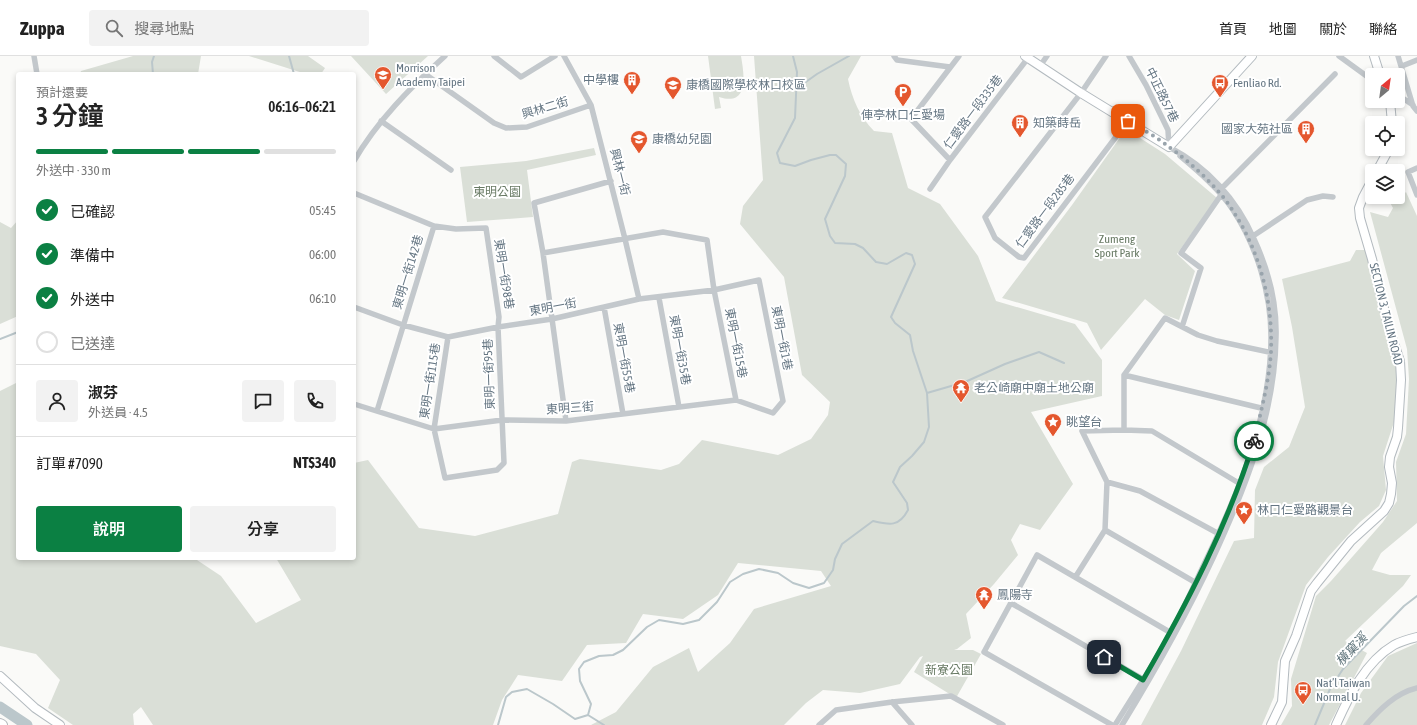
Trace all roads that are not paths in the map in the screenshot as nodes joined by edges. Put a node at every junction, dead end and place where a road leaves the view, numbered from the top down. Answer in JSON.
{"nodes":[{"id":1,"x":34,"y":56,"type":"edge"},
{"id":2,"x":445,"y":56,"type":"edge"},
{"id":3,"x":494,"y":56,"type":"edge"},
{"id":4,"x":555,"y":56,"type":"edge"},
{"id":5,"x":564,"y":56,"type":"edge"},
{"id":6,"x":894,"y":56,"type":"edge"},
{"id":7,"x":959,"y":56,"type":"edge"},
{"id":8,"x":1047,"y":56,"type":"edge"},
{"id":9,"x":1106,"y":56,"type":"edge"},
{"id":10,"x":1129,"y":56,"type":"edge"},
{"id":11,"x":1252,"y":56,"type":"edge"},
{"id":12,"x":1339,"y":56,"type":"edge"},
{"id":13,"x":1374,"y":56,"type":"edge"},
{"id":14,"x":1398,"y":56,"type":"edge"},
{"id":15,"x":1027,"y":57,"type":"edge"},
{"id":16,"x":1417,"y":60,"type":"edge"},
{"id":17,"x":1040,"y":66,"type":"junction"},
{"id":18,"x":1402,"y":66,"type":"junction"},
{"id":19,"x":950,"y":67,"type":"junction"},
{"id":20,"x":1378,"y":68,"type":"edge"},
{"id":21,"x":38,"y":72,"type":"edge"},
{"id":22,"x":425,"y":74,"type":"junction"},
{"id":23,"x":1335,"y":74,"type":"dead end"},
{"id":24,"x":1365,"y":75,"type":"edge"},
{"id":25,"x":1081,"y":92,"type":"junction"},
{"id":26,"x":1405,"y":100,"type":"edge"},
{"id":27,"x":591,"y":105,"type":"junction"},
{"id":28,"x":1413,"y":106,"type":"junction"},
{"id":29,"x":1417,"y":111,"type":"edge"},
{"id":30,"x":381,"y":121,"type":"junction"},
{"id":31,"x":1128,"y":121,"type":"junction"},
{"id":32,"x":1169,"y":147,"type":"junction"},
{"id":33,"x":356,"y":158,"type":"edge"},
{"id":34,"x":950,"y":160,"type":"junction"},
{"id":35,"x":1417,"y":168,"type":"edge"},
{"id":36,"x":451,"y":170,"type":"dead end"},
{"id":37,"x":611,"y":181,"type":"junction"},
{"id":38,"x":1222,"y":188,"type":"junction"},
{"id":39,"x":930,"y":189,"type":"dead end"},
{"id":40,"x":356,"y":195,"type":"edge"},
{"id":41,"x":1221,"y":195,"type":"junction"},
{"id":42,"x":1365,"y":195,"type":"edge"},
{"id":43,"x":1417,"y":195,"type":"edge"},
{"id":44,"x":1333,"y":197,"type":"dead end"},
{"id":45,"x":434,"y":226,"type":"junction"},
{"id":46,"x":1253,"y":236,"type":"junction"},
{"id":47,"x":625,"y":239,"type":"junction"},
{"id":48,"x":543,"y":253,"type":"junction"},
{"id":49,"x":759,"y":280,"type":"joint"},
{"id":50,"x":714,"y":290,"type":"junction"},
{"id":51,"x":659,"y":298,"type":"junction"},
{"id":52,"x":639,"y":299,"type":"junction"},
{"id":53,"x":604,"y":307,"type":"junction"},
{"id":54,"x":356,"y":308,"type":"edge"},
{"id":55,"x":552,"y":319,"type":"junction"},
{"id":56,"x":403,"y":325,"type":"junction"},
{"id":57,"x":498,"y":327,"type":"junction"},
{"id":58,"x":1182,"y":327,"type":"junction"},
{"id":59,"x":448,"y":337,"type":"junction"},
{"id":60,"x":1273,"y":353,"type":"junction"},
{"id":61,"x":1124,"y":375,"type":"junction"},
{"id":62,"x":736,"y":400,"type":"junction"},
{"id":63,"x":783,"y":400,"type":"joint"},
{"id":64,"x":356,"y":405,"type":"edge"},
{"id":65,"x":679,"y":407,"type":"junction"},
{"id":66,"x":1265,"y":409,"type":"junction"},
{"id":67,"x":377,"y":411,"type":"junction"},
{"id":68,"x":623,"y":414,"type":"junction"},
{"id":69,"x":502,"y":420,"type":"junction"},
{"id":70,"x":566,"y":421,"type":"junction"},
{"id":71,"x":434,"y":429,"type":"junction"},
{"id":72,"x":1124,"y":430,"type":"junction"},
{"id":73,"x":1107,"y":482,"type":"junction"},
{"id":74,"x":1242,"y":485,"type":"junction"},
{"id":75,"x":1105,"y":530,"type":"junction"},
{"id":76,"x":1221,"y":535,"type":"junction"},
{"id":77,"x":1076,"y":576,"type":"junction"},
{"id":78,"x":1198,"y":584,"type":"junction"},
{"id":79,"x":1011,"y":603,"type":"junction"},
{"id":80,"x":1173,"y":633,"type":"junction"},
{"id":81,"x":1417,"y":637,"type":"edge"},
{"id":82,"x":0,"y":676,"type":"edge"},
{"id":83,"x":1146,"y":682,"type":"junction"},
{"id":84,"x":1417,"y":688,"type":"edge"},
{"id":85,"x":892,"y":702,"type":"junction"},
{"id":86,"x":60,"y":725,"type":"edge"},
{"id":87,"x":820,"y":725,"type":"edge"},
{"id":88,"x":912,"y":725,"type":"edge"},
{"id":89,"x":1003,"y":725,"type":"edge"},
{"id":90,"x":1112,"y":725,"type":"edge"},
{"id":91,"x":1116,"y":725,"type":"edge"},
{"id":92,"x":1122,"y":725,"type":"edge"},
{"id":93,"x":1271,"y":725,"type":"edge"},
{"id":94,"x":1336,"y":725,"type":"edge"},
{"id":95,"x":1366,"y":725,"type":"edge"}],
"edges":[{"from":1,"to":21,"type":"street"},
{"from":2,"to":22,"type":"street"},
{"from":3,"to":4,"type":"street"},
{"from":5,"to":27,"type":"street","name":"興林一街"},
{"from":6,"to":19,"type":"street"},
{"from":7,"to":19,"type":"street","name":"仁愛路一段335巷"},
{"from":8,"to":17,"type":"street"},
{"from":9,"to":25,"type":"street"},
{"from":10,"to":32,"type":"street","name":"中正路57巷"},
{"from":11,"to":32,"type":"main road"},
{"from":12,"to":24,"type":"street"},
{"from":13,"to":20,"type":"main road"},
{"from":14,"to":18,"type":"street"},
{"from":15,"to":17,"type":"main road"},
{"from":15,"to":34,"type":"street","name":"仁愛路一段335巷"},
{"from":16,"to":18,"type":"street"},
{"from":17,"to":25,"type":"main road"},
{"from":18,"to":28,"type":"street"},
{"from":19,"to":34,"type":"street","name":"仁愛路一段335巷"},
{"from":22,"to":27,"type":"street","name":"興林二街"},
{"from":22,"to":30,"type":"street"},
{"from":23,"to":38,"type":"street"},
{"from":25,"to":31,"type":"main road"},
{"from":25,"to":31,"type":"street","name":"仁愛路一段285巷"},
{"from":26,"to":28,"type":"street"},
{"from":27,"to":37,"type":"street","name":"興林一街"},
{"from":28,"to":29,"type":"street"},
{"from":30,"to":33,"type":"street"},
{"from":30,"to":36,"type":"street"},
{"from":31,"to":32,"type":"main road"},
{"from":32,"to":38,"type":"street"},
{"from":32,"to":41,"type":"street"},
{"from":34,"to":39,"type":"street","name":"仁愛路一段335巷"},
{"from":35,"to":43,"type":"street"},
{"from":37,"to":47,"type":"street","name":"興林一街"},
{"from":37,"to":48,"type":"street"},
{"from":38,"to":41,"type":"street"},
{"from":38,"to":46,"type":"street"},
{"from":40,"to":45,"type":"street"},
{"from":41,"to":58,"type":"street"},
{"from":41,"to":60,"type":"street"},
{"from":42,"to":93,"type":"main road","name":"SECTION 3, TAILIN ROAD"},
{"from":44,"to":46,"type":"street"},
{"from":45,"to":56,"type":"street","name":"東明一街142巷"},
{"from":45,"to":57,"type":"street","name":"東明一街98巷"},
{"from":46,"to":60,"type":"street"},
{"from":47,"to":48,"type":"street"},
{"from":47,"to":50,"type":"street","name":"東明一街15巷"},
{"from":47,"to":52,"type":"street","name":"興林一街"},
{"from":48,"to":55,"type":"street"},
{"from":49,"to":50,"type":"street","name":"東明一街"},
{"from":49,"to":63,"type":"street","name":"東明一街1巷"},
{"from":50,"to":51,"type":"street","name":"東明一街"},
{"from":50,"to":62,"type":"street","name":"東明一街15巷"},
{"from":51,"to":52,"type":"street","name":"東明一街"},
{"from":51,"to":65,"type":"street","name":"東明一街35巷"},
{"from":52,"to":53,"type":"street","name":"東明一街"},
{"from":53,"to":55,"type":"street","name":"東明一街"},
{"from":53,"to":68,"type":"street","name":"東明一街55巷"},
{"from":54,"to":56,"type":"street","name":"東明一街"},
{"from":55,"to":57,"type":"street","name":"東明一街"},
{"from":55,"to":70,"type":"street"},
{"from":56,"to":59,"type":"street","name":"東明一街"},
{"from":56,"to":67,"type":"street","name":"東明一街142巷"},
{"from":57,"to":59,"type":"street","name":"東明一街"},
{"from":57,"to":69,"type":"street","name":"東明一街95巷"},
{"from":58,"to":60,"type":"street"},
{"from":58,"to":61,"type":"street"},
{"from":59,"to":71,"type":"street","name":"東明一街115巷"},
{"from":60,"to":66,"type":"street"},
{"from":61,"to":66,"type":"street"},
{"from":61,"to":72,"type":"street"},
{"from":62,"to":63,"type":"street","name":"東明三街"},
{"from":62,"to":65,"type":"street","name":"東明三街"},
{"from":64,"to":67,"type":"street","name":"東明三街"},
{"from":65,"to":68,"type":"street","name":"東明三街"},
{"from":66,"to":74,"type":"street"},
{"from":67,"to":71,"type":"street","name":"東明三街"},
{"from":68,"to":70,"type":"street","name":"東明三街"},
{"from":69,"to":70,"type":"street","name":"東明三街"},
{"from":69,"to":71,"type":"street","name":"東明三街"},
{"from":69,"to":71,"type":"street","name":"東明一街95巷"},
{"from":72,"to":73,"type":"street"},
{"from":72,"to":74,"type":"street"},
{"from":73,"to":75,"type":"street"},
{"from":73,"to":76,"type":"street"},
{"from":74,"to":76,"type":"street"},
{"from":75,"to":77,"type":"street"},
{"from":75,"to":78,"type":"street"},
{"from":76,"to":78,"type":"street"},
{"from":77,"to":79,"type":"street"},
{"from":77,"to":80,"type":"street"},
{"from":78,"to":80,"type":"street"},
{"from":79,"to":83,"type":"street"},
{"from":79,"to":90,"type":"street"},
{"from":80,"to":83,"type":"street"},
{"from":81,"to":94,"type":"main road"},
{"from":82,"to":86,"type":"main road"},
{"from":83,"to":91,"type":"street"},
{"from":83,"to":92,"type":"street"},
{"from":84,"to":95,"type":"street"},
{"from":85,"to":87,"type":"street"},
{"from":85,"to":88,"type":"street"},
{"from":85,"to":89,"type":"street"}]}
